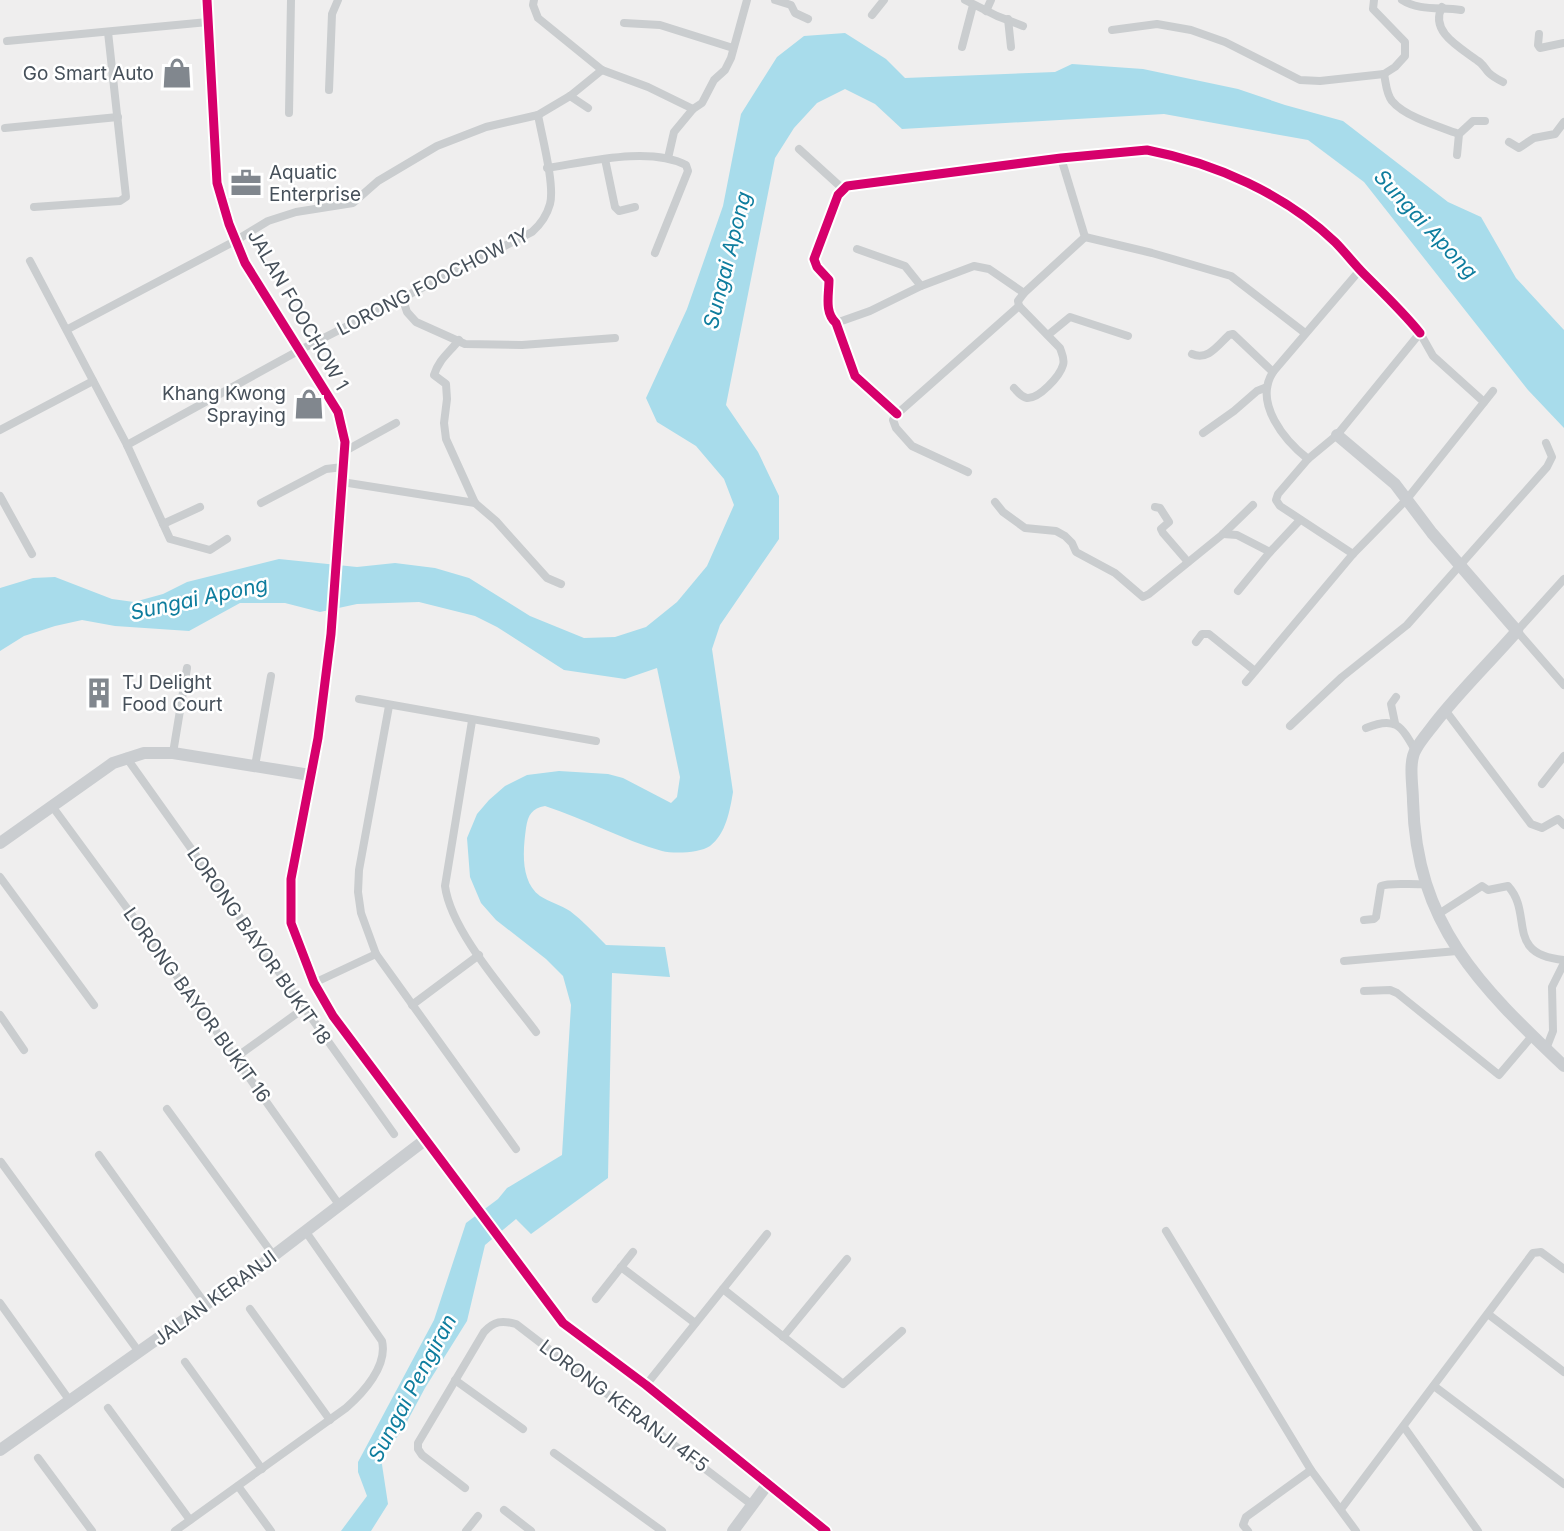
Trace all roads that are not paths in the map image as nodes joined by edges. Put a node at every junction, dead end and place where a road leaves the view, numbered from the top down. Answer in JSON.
{"nodes":[{"id":1,"x":207,"y":0,"type":"edge"},
{"id":2,"x":290,"y":0,"type":"edge"},
{"id":3,"x":338,"y":0,"type":"edge"},
{"id":4,"x":534,"y":0,"type":"edge"},
{"id":5,"x":747,"y":0,"type":"edge"},
{"id":6,"x":775,"y":0,"type":"edge"},
{"id":7,"x":884,"y":0,"type":"edge"},
{"id":8,"x":991,"y":0,"type":"edge"},
{"id":9,"x":1374,"y":0,"type":"edge"},
{"id":10,"x":1402,"y":0,"type":"edge"},
{"id":11,"x":969,"y":2,"type":"edge"},
{"id":12,"x":1442,"y":7,"type":"junction"},
{"id":13,"x":1461,"y":10,"type":"dead end"},
{"id":14,"x":986,"y":11,"type":"junction"},
{"id":15,"x":872,"y":15,"type":"dead end"},
{"id":16,"x":808,"y":19,"type":"dead end"},
{"id":17,"x":1008,"y":19,"type":"junction"},
{"id":18,"x":208,"y":22,"type":"junction"},
{"id":19,"x":624,"y":23,"type":"dead end"},
{"id":20,"x":1023,"y":26,"type":"dead end"},
{"id":21,"x":1112,"y":30,"type":"dead end"},
{"id":22,"x":108,"y":32,"type":"junction"},
{"id":23,"x":1539,"y":34,"type":"dead end"},
{"id":24,"x":7,"y":40,"type":"dead end"},
{"id":25,"x":1564,"y":43,"type":"edge"},
{"id":26,"x":962,"y":47,"type":"dead end"},
{"id":27,"x":1011,"y":47,"type":"dead end"},
{"id":28,"x":733,"y":48,"type":"junction"},
{"id":29,"x":602,"y":70,"type":"junction"},
{"id":30,"x":1384,"y":74,"type":"junction"},
{"id":31,"x":1503,"y":82,"type":"dead end"},
{"id":32,"x":329,"y":90,"type":"dead end"},
{"id":33,"x":570,"y":96,"type":"junction"},
{"id":34,"x":588,"y":108,"type":"dead end"},
{"id":35,"x":693,"y":109,"type":"junction"},
{"id":36,"x":289,"y":113,"type":"dead end"},
{"id":37,"x":538,"y":115,"type":"junction"},
{"id":38,"x":118,"y":117,"type":"junction"},
{"id":39,"x":1485,"y":121,"type":"dead end"},
{"id":40,"x":1564,"y":122,"type":"edge"},
{"id":41,"x":5,"y":128,"type":"dead end"},
{"id":42,"x":1459,"y":134,"type":"junction"},
{"id":43,"x":1509,"y":142,"type":"dead end"},
{"id":44,"x":799,"y":149,"type":"dead end"},
{"id":45,"x":1457,"y":155,"type":"dead end"},
{"id":46,"x":668,"y":158,"type":"junction"},
{"id":47,"x":1061,"y":158,"type":"junction"},
{"id":48,"x":606,"y":159,"type":"junction"},
{"id":49,"x":547,"y":168,"type":"junction"},
{"id":50,"x":843,"y":189,"type":"junction"},
{"id":51,"x":635,"y":206,"type":"dead end"},
{"id":52,"x":34,"y":207,"type":"dead end"},
{"id":53,"x":1085,"y":237,"type":"junction"},
{"id":54,"x":235,"y":241,"type":"junction"},
{"id":55,"x":858,"y":249,"type":"dead end"},
{"id":56,"x":655,"y":253,"type":"dead end"},
{"id":57,"x":30,"y":261,"type":"dead end"},
{"id":58,"x":1360,"y":270,"type":"junction"},
{"id":59,"x":921,"y":286,"type":"junction"},
{"id":60,"x":1024,"y":293,"type":"junction"},
{"id":61,"x":402,"y":297,"type":"junction"},
{"id":62,"x":1019,"y":306,"type":"junction"},
{"id":63,"x":836,"y":323,"type":"junction"},
{"id":64,"x":68,"y":329,"type":"junction"},
{"id":65,"x":1305,"y":333,"type":"junction"},
{"id":66,"x":1420,"y":333,"type":"junction"},
{"id":67,"x":1048,"y":335,"type":"junction"},
{"id":68,"x":1128,"y":336,"type":"dead end"},
{"id":69,"x":615,"y":338,"type":"dead end"},
{"id":70,"x":459,"y":341,"type":"junction"},
{"id":71,"x":298,"y":351,"type":"junction"},
{"id":72,"x":1192,"y":355,"type":"dead end"},
{"id":73,"x":1273,"y":372,"type":"junction"},
{"id":74,"x":93,"y":380,"type":"junction"},
{"id":75,"x":1267,"y":387,"type":"junction"},
{"id":76,"x":1014,"y":388,"type":"dead end"},
{"id":77,"x":1493,"y":391,"type":"dead end"},
{"id":78,"x":1484,"y":402,"type":"junction"},
{"id":79,"x":897,"y":414,"type":"junction"},
{"id":80,"x":396,"y":423,"type":"dead end"},
{"id":81,"x":0,"y":430,"type":"edge"},
{"id":82,"x":1203,"y":433,"type":"dead end"},
{"id":83,"x":1337,"y":435,"type":"junction"},
{"id":84,"x":1546,"y":443,"type":"dead end"},
{"id":85,"x":127,"y":444,"type":"junction"},
{"id":86,"x":345,"y":451,"type":"junction"},
{"id":87,"x":1308,"y":459,"type":"junction"},
{"id":88,"x":343,"y":467,"type":"junction"},
{"id":89,"x":968,"y":471,"type":"dead end"},
{"id":90,"x":342,"y":482,"type":"junction"},
{"id":91,"x":0,"y":496,"type":"edge"},
{"id":92,"x":1407,"y":499,"type":"junction"},
{"id":93,"x":995,"y":502,"type":"dead end"},
{"id":94,"x":261,"y":503,"type":"dead end"},
{"id":95,"x":475,"y":503,"type":"junction"},
{"id":96,"x":1254,"y":505,"type":"dead end"},
{"id":97,"x":1155,"y":507,"type":"dead end"},
{"id":98,"x":200,"y":508,"type":"dead end"},
{"id":99,"x":1300,"y":520,"type":"junction"},
{"id":100,"x":163,"y":524,"type":"junction"},
{"id":101,"x":1223,"y":534,"type":"junction"},
{"id":102,"x":227,"y":539,"type":"dead end"},
{"id":103,"x":1270,"y":552,"type":"junction"},
{"id":104,"x":32,"y":554,"type":"dead end"},
{"id":105,"x":1353,"y":554,"type":"junction"},
{"id":106,"x":1188,"y":562,"type":"junction"},
{"id":107,"x":1462,"y":565,"type":"junction"},
{"id":108,"x":1564,"y":579,"type":"edge"},
{"id":109,"x":561,"y":584,"type":"dead end"},
{"id":110,"x":1238,"y":591,"type":"dead end"},
{"id":111,"x":1517,"y":631,"type":"junction"},
{"id":112,"x":1196,"y":642,"type":"dead end"},
{"id":113,"x":187,"y":668,"type":"dead end"},
{"id":114,"x":1255,"y":671,"type":"junction"},
{"id":115,"x":271,"y":677,"type":"dead end"},
{"id":116,"x":1246,"y":682,"type":"dead end"},
{"id":117,"x":1564,"y":685,"type":"edge"},
{"id":118,"x":1396,"y":697,"type":"dead end"},
{"id":119,"x":359,"y":699,"type":"dead end"},
{"id":120,"x":390,"y":706,"type":"junction"},
{"id":121,"x":1445,"y":710,"type":"junction"},
{"id":122,"x":472,"y":721,"type":"junction"},
{"id":123,"x":1395,"y":723,"type":"junction"},
{"id":124,"x":1290,"y":726,"type":"dead end"},
{"id":125,"x":1366,"y":727,"type":"dead end"},
{"id":126,"x":596,"y":741,"type":"dead end"},
{"id":127,"x":318,"y":742,"type":"junction"},
{"id":128,"x":1415,"y":750,"type":"junction"},
{"id":129,"x":173,"y":754,"type":"junction"},
{"id":130,"x":1564,"y":756,"type":"edge"},
{"id":131,"x":126,"y":757,"type":"junction"},
{"id":132,"x":255,"y":766,"type":"junction"},
{"id":133,"x":280,"y":771,"type":"junction"},
{"id":134,"x":310,"y":775,"type":"junction"},
{"id":135,"x":1542,"y":784,"type":"dead end"},
{"id":136,"x":52,"y":806,"type":"junction"},
{"id":137,"x":305,"y":807,"type":"junction"},
{"id":138,"x":1564,"y":824,"type":"edge"},
{"id":139,"x":0,"y":843,"type":"edge"},
{"id":140,"x":0,"y":877,"type":"edge"},
{"id":141,"x":1426,"y":884,"type":"junction"},
{"id":142,"x":1437,"y":915,"type":"junction"},
{"id":143,"x":1364,"y":920,"type":"dead end"},
{"id":144,"x":1457,"y":951,"type":"junction"},
{"id":145,"x":376,"y":954,"type":"junction"},
{"id":146,"x":479,"y":955,"type":"junction"},
{"id":147,"x":1344,"y":961,"type":"dead end"},
{"id":148,"x":1564,"y":961,"type":"edge"},
{"id":149,"x":314,"y":983,"type":"junction"},
{"id":150,"x":1364,"y":991,"type":"dead end"},
{"id":151,"x":94,"y":1005,"type":"dead end"},
{"id":152,"x":412,"y":1005,"type":"junction"},
{"id":153,"x":303,"y":1009,"type":"junction"},
{"id":154,"x":0,"y":1016,"type":"edge"},
{"id":155,"x":536,"y":1032,"type":"dead end"},
{"id":156,"x":1532,"y":1037,"type":"junction"},
{"id":157,"x":1546,"y":1049,"type":"junction"},
{"id":158,"x":24,"y":1050,"type":"dead end"},
{"id":159,"x":235,"y":1058,"type":"junction"},
{"id":160,"x":1564,"y":1066,"type":"edge"},
{"id":161,"x":167,"y":1109,"type":"dead end"},
{"id":162,"x":394,"y":1134,"type":"dead end"},
{"id":163,"x":425,"y":1140,"type":"junction"},
{"id":164,"x":516,"y":1149,"type":"dead end"},
{"id":165,"x":99,"y":1155,"type":"dead end"},
{"id":166,"x":1,"y":1162,"type":"edge"},
{"id":167,"x":340,"y":1206,"type":"junction"},
{"id":168,"x":1166,"y":1231,"type":"dead end"},
{"id":169,"x":306,"y":1232,"type":"junction"},
{"id":170,"x":766,"y":1234,"type":"dead end"},
{"id":171,"x":633,"y":1252,"type":"dead end"},
{"id":172,"x":274,"y":1256,"type":"junction"},
{"id":173,"x":847,"y":1259,"type":"dead end"},
{"id":174,"x":621,"y":1266,"type":"junction"},
{"id":175,"x":1564,"y":1269,"type":"edge"},
{"id":176,"x":723,"y":1289,"type":"junction"},
{"id":177,"x":596,"y":1299,"type":"dead end"},
{"id":178,"x":206,"y":1305,"type":"junction"},
{"id":179,"x":1,"y":1306,"type":"edge"},
{"id":180,"x":250,"y":1309,"type":"dead end"},
{"id":181,"x":1488,"y":1314,"type":"junction"},
{"id":182,"x":695,"y":1324,"type":"junction"},
{"id":183,"x":902,"y":1331,"type":"dead end"},
{"id":184,"x":783,"y":1337,"type":"junction"},
{"id":185,"x":139,"y":1352,"type":"junction"},
{"id":186,"x":184,"y":1362,"type":"dead end"},
{"id":187,"x":1564,"y":1372,"type":"edge"},
{"id":188,"x":455,"y":1380,"type":"junction"},
{"id":189,"x":646,"y":1385,"type":"junction"},
{"id":190,"x":1434,"y":1386,"type":"junction"},
{"id":191,"x":69,"y":1401,"type":"junction"},
{"id":192,"x":108,"y":1408,"type":"dead end"},
{"id":193,"x":330,"y":1420,"type":"junction"},
{"id":194,"x":1404,"y":1427,"type":"junction"},
{"id":195,"x":523,"y":1429,"type":"dead end"},
{"id":196,"x":0,"y":1450,"type":"edge"},
{"id":197,"x":554,"y":1453,"type":"dead end"},
{"id":198,"x":38,"y":1458,"type":"dead end"},
{"id":199,"x":262,"y":1469,"type":"junction"},
{"id":200,"x":1311,"y":1470,"type":"junction"},
{"id":201,"x":1564,"y":1484,"type":"edge"},
{"id":202,"x":767,"y":1485,"type":"junction"},
{"id":203,"x":239,"y":1486,"type":"junction"},
{"id":204,"x":466,"y":1488,"type":"dead end"},
{"id":205,"x":751,"y":1504,"type":"junction"},
{"id":206,"x":1341,"y":1509,"type":"junction"},
{"id":207,"x":504,"y":1510,"type":"dead end"},
{"id":208,"x":478,"y":1516,"type":"dead end"},
{"id":209,"x":190,"y":1520,"type":"junction"},
{"id":210,"x":92,"y":1531,"type":"edge"},
{"id":211,"x":175,"y":1531,"type":"edge"},
{"id":212,"x":271,"y":1531,"type":"edge"},
{"id":213,"x":466,"y":1531,"type":"edge"},
{"id":214,"x":531,"y":1531,"type":"edge"},
{"id":215,"x":662,"y":1531,"type":"edge"},
{"id":216,"x":733,"y":1531,"type":"edge"},
{"id":217,"x":826,"y":1531,"type":"edge"},
{"id":218,"x":1248,"y":1531,"type":"edge"},
{"id":219,"x":1356,"y":1531,"type":"edge"},
{"id":220,"x":1478,"y":1531,"type":"edge"}],
"edges":[{"from":1,"to":18,"type":"street","name":"JALAN FOOCHOW 1"},
{"from":2,"to":36,"type":"street"},
{"from":3,"to":32,"type":"street"},
{"from":4,"to":29,"type":"street"},
{"from":5,"to":28,"type":"street"},
{"from":6,"to":16,"type":"street"},
{"from":7,"to":15,"type":"street"},
{"from":8,"to":14,"type":"street"},
{"from":9,"to":30,"type":"street"},
{"from":10,"to":12,"type":"street"},
{"from":11,"to":14,"type":"street"},
{"from":11,"to":26,"type":"street"},
{"from":12,"to":13,"type":"street"},
{"from":12,"to":31,"type":"street"},
{"from":14,"to":17,"type":"street"},
{"from":17,"to":20,"type":"street"},
{"from":17,"to":27,"type":"street"},
{"from":18,"to":22,"type":"street"},
{"from":18,"to":54,"type":"street","name":"JALAN FOOCHOW 1"},
{"from":19,"to":28,"type":"street"},
{"from":21,"to":30,"type":"street"},
{"from":22,"to":24,"type":"street"},
{"from":22,"to":38,"type":"street"},
{"from":23,"to":25,"type":"street"},
{"from":28,"to":35,"type":"street"},
{"from":29,"to":33,"type":"street"},
{"from":29,"to":35,"type":"street"},
{"from":30,"to":42,"type":"street"},
{"from":33,"to":34,"type":"street"},
{"from":33,"to":37,"type":"street"},
{"from":35,"to":46,"type":"street"},
{"from":37,"to":49,"type":"street","name":"LORONG FOOCHOW 1Y"},
{"from":37,"to":54,"type":"street"},
{"from":38,"to":41,"type":"street"},
{"from":38,"to":52,"type":"street"},
{"from":39,"to":42,"type":"street"},
{"from":40,"to":43,"type":"street"},
{"from":42,"to":45,"type":"street"},
{"from":44,"to":50,"type":"street"},
{"from":46,"to":48,"type":"street"},
{"from":46,"to":56,"type":"street"},
{"from":47,"to":50,"type":"street"},
{"from":47,"to":53,"type":"street"},
{"from":47,"to":58,"type":"street"},
{"from":48,"to":49,"type":"street"},
{"from":48,"to":51,"type":"street"},
{"from":49,"to":61,"type":"street","name":"LORONG FOOCHOW 1Y"},
{"from":50,"to":63,"type":"street"},
{"from":53,"to":60,"type":"street"},
{"from":53,"to":65,"type":"street"},
{"from":54,"to":64,"type":"street"},
{"from":54,"to":71,"type":"street","name":"JALAN FOOCHOW 1"},
{"from":55,"to":59,"type":"street"},
{"from":57,"to":64,"type":"street"},
{"from":58,"to":65,"type":"street"},
{"from":58,"to":66,"type":"street"},
{"from":59,"to":60,"type":"street"},
{"from":59,"to":63,"type":"street"},
{"from":60,"to":62,"type":"street"},
{"from":61,"to":70,"type":"street"},
{"from":61,"to":71,"type":"street","name":"LORONG FOOCHOW 1Y"},
{"from":62,"to":67,"type":"street"},
{"from":62,"to":79,"type":"street"},
{"from":63,"to":79,"type":"street"},
{"from":64,"to":74,"type":"street"},
{"from":65,"to":73,"type":"street"},
{"from":66,"to":78,"type":"street"},
{"from":66,"to":83,"type":"street"},
{"from":67,"to":68,"type":"street"},
{"from":67,"to":76,"type":"street"},
{"from":69,"to":70,"type":"street"},
{"from":70,"to":95,"type":"street"},
{"from":71,"to":85,"type":"street","name":"LORONG FOOCHOW 1Y"},
{"from":71,"to":86,"type":"street","name":"JALAN FOOCHOW 1"},
{"from":72,"to":73,"type":"street"},
{"from":73,"to":75,"type":"street"},
{"from":74,"to":81,"type":"street"},
{"from":74,"to":85,"type":"street"},
{"from":75,"to":82,"type":"street"},
{"from":75,"to":87,"type":"street"},
{"from":77,"to":78,"type":"street"},
{"from":78,"to":92,"type":"street"},
{"from":79,"to":89,"type":"street"},
{"from":80,"to":86,"type":"street"},
{"from":83,"to":87,"type":"street"},
{"from":83,"to":92,"type":"street"},
{"from":84,"to":107,"type":"street"},
{"from":85,"to":100,"type":"street"},
{"from":86,"to":88,"type":"street","name":"JALAN FOOCHOW 1"},
{"from":87,"to":99,"type":"street"},
{"from":88,"to":90,"type":"street","name":"JALAN FOOCHOW 1"},
{"from":88,"to":94,"type":"street"},
{"from":90,"to":95,"type":"street"},
{"from":90,"to":127,"type":"street","name":"JALAN FOOCHOW 1"},
{"from":91,"to":104,"type":"street"},
{"from":92,"to":105,"type":"street"},
{"from":92,"to":107,"type":"street"},
{"from":93,"to":106,"type":"street"},
{"from":95,"to":109,"type":"street"},
{"from":96,"to":101,"type":"street"},
{"from":97,"to":106,"type":"street"},
{"from":98,"to":100,"type":"street"},
{"from":99,"to":103,"type":"street"},
{"from":99,"to":105,"type":"street"},
{"from":100,"to":102,"type":"street"},
{"from":101,"to":103,"type":"street"},
{"from":101,"to":106,"type":"street"},
{"from":103,"to":110,"type":"street"},
{"from":105,"to":114,"type":"street"},
{"from":107,"to":111,"type":"street"},
{"from":107,"to":124,"type":"street"},
{"from":108,"to":111,"type":"street"},
{"from":111,"to":117,"type":"street"},
{"from":111,"to":121,"type":"street"},
{"from":112,"to":114,"type":"street"},
{"from":113,"to":129,"type":"street"},
{"from":114,"to":116,"type":"street"},
{"from":115,"to":132,"type":"street"},
{"from":118,"to":123,"type":"street"},
{"from":119,"to":120,"type":"street"},
{"from":120,"to":122,"type":"street"},
{"from":120,"to":145,"type":"street"},
{"from":121,"to":128,"type":"street"},
{"from":121,"to":138,"type":"street"},
{"from":122,"to":126,"type":"street"},
{"from":122,"to":146,"type":"street"},
{"from":123,"to":125,"type":"street"},
{"from":123,"to":128,"type":"street"},
{"from":127,"to":133,"type":"street"},
{"from":127,"to":134,"type":"street"},
{"from":127,"to":137,"type":"street"},
{"from":128,"to":141,"type":"street"},
{"from":129,"to":131,"type":"street"},
{"from":129,"to":132,"type":"street"},
{"from":130,"to":135,"type":"street"},
{"from":131,"to":136,"type":"street"},
{"from":131,"to":153,"type":"street","name":"LORONG BAYOR BUKIT 18"},
{"from":132,"to":133,"type":"street"},
{"from":133,"to":134,"type":"street"},
{"from":133,"to":137,"type":"street"},
{"from":134,"to":137,"type":"street"},
{"from":136,"to":139,"type":"street"},
{"from":136,"to":159,"type":"street","name":"LORONG BAYOR BUKIT 16"},
{"from":137,"to":149,"type":"street"},
{"from":140,"to":151,"type":"street"},
{"from":141,"to":142,"type":"street"},
{"from":141,"to":143,"type":"street"},
{"from":142,"to":144,"type":"street"},
{"from":142,"to":148,"type":"street"},
{"from":144,"to":147,"type":"street"},
{"from":144,"to":156,"type":"street"},
{"from":145,"to":149,"type":"street"},
{"from":145,"to":152,"type":"street"},
{"from":146,"to":152,"type":"street"},
{"from":146,"to":155,"type":"street"},
{"from":148,"to":157,"type":"street"},
{"from":149,"to":163,"type":"street"},
{"from":150,"to":156,"type":"street"},
{"from":152,"to":164,"type":"street"},
{"from":153,"to":159,"type":"street"},
{"from":153,"to":162,"type":"street","name":"LORONG BAYOR BUKIT 18"},
{"from":154,"to":158,"type":"street"},
{"from":156,"to":157,"type":"street"},
{"from":157,"to":160,"type":"street"},
{"from":159,"to":167,"type":"street","name":"LORONG BAYOR BUKIT 16"},
{"from":161,"to":172,"type":"street"},
{"from":163,"to":167,"type":"street","name":"JALAN KERANJI"},
{"from":163,"to":189,"type":"street"},
{"from":165,"to":178,"type":"street"},
{"from":166,"to":185,"type":"street"},
{"from":167,"to":169,"type":"street","name":"JALAN KERANJI"},
{"from":168,"to":200,"type":"street"},
{"from":169,"to":172,"type":"street","name":"JALAN KERANJI"},
{"from":169,"to":193,"type":"street"},
{"from":170,"to":176,"type":"street"},
{"from":171,"to":174,"type":"street"},
{"from":172,"to":178,"type":"street","name":"JALAN KERANJI"},
{"from":173,"to":184,"type":"street"},
{"from":174,"to":177,"type":"street"},
{"from":174,"to":182,"type":"street"},
{"from":175,"to":181,"type":"street"},
{"from":176,"to":182,"type":"street"},
{"from":176,"to":184,"type":"street"},
{"from":178,"to":185,"type":"street","name":"JALAN KERANJI"},
{"from":179,"to":191,"type":"street"},
{"from":180,"to":193,"type":"street"},
{"from":181,"to":187,"type":"street"},
{"from":181,"to":190,"type":"street"},
{"from":182,"to":189,"type":"street"},
{"from":183,"to":184,"type":"street"},
{"from":185,"to":191,"type":"street","name":"JALAN KERANJI"},
{"from":186,"to":199,"type":"street"},
{"from":188,"to":195,"type":"street"},
{"from":188,"to":204,"type":"street"},
{"from":188,"to":205,"type":"street","name":"LORONG KERANJI 4F5"},
{"from":189,"to":202,"type":"street"},
{"from":190,"to":194,"type":"street"},
{"from":190,"to":201,"type":"street"},
{"from":191,"to":196,"type":"street","name":"JALAN KERANJI"},
{"from":192,"to":209,"type":"street"},
{"from":193,"to":199,"type":"street"},
{"from":194,"to":206,"type":"street"},
{"from":194,"to":220,"type":"street"},
{"from":197,"to":215,"type":"street"},
{"from":198,"to":210,"type":"street"},
{"from":199,"to":203,"type":"street"},
{"from":200,"to":206,"type":"street"},
{"from":200,"to":218,"type":"street"},
{"from":202,"to":205,"type":"street"},
{"from":202,"to":217,"type":"street"},
{"from":203,"to":209,"type":"street"},
{"from":203,"to":212,"type":"street"},
{"from":205,"to":216,"type":"street"},
{"from":206,"to":219,"type":"street"},
{"from":207,"to":214,"type":"street"},
{"from":208,"to":213,"type":"street"},
{"from":209,"to":211,"type":"street"}]}
